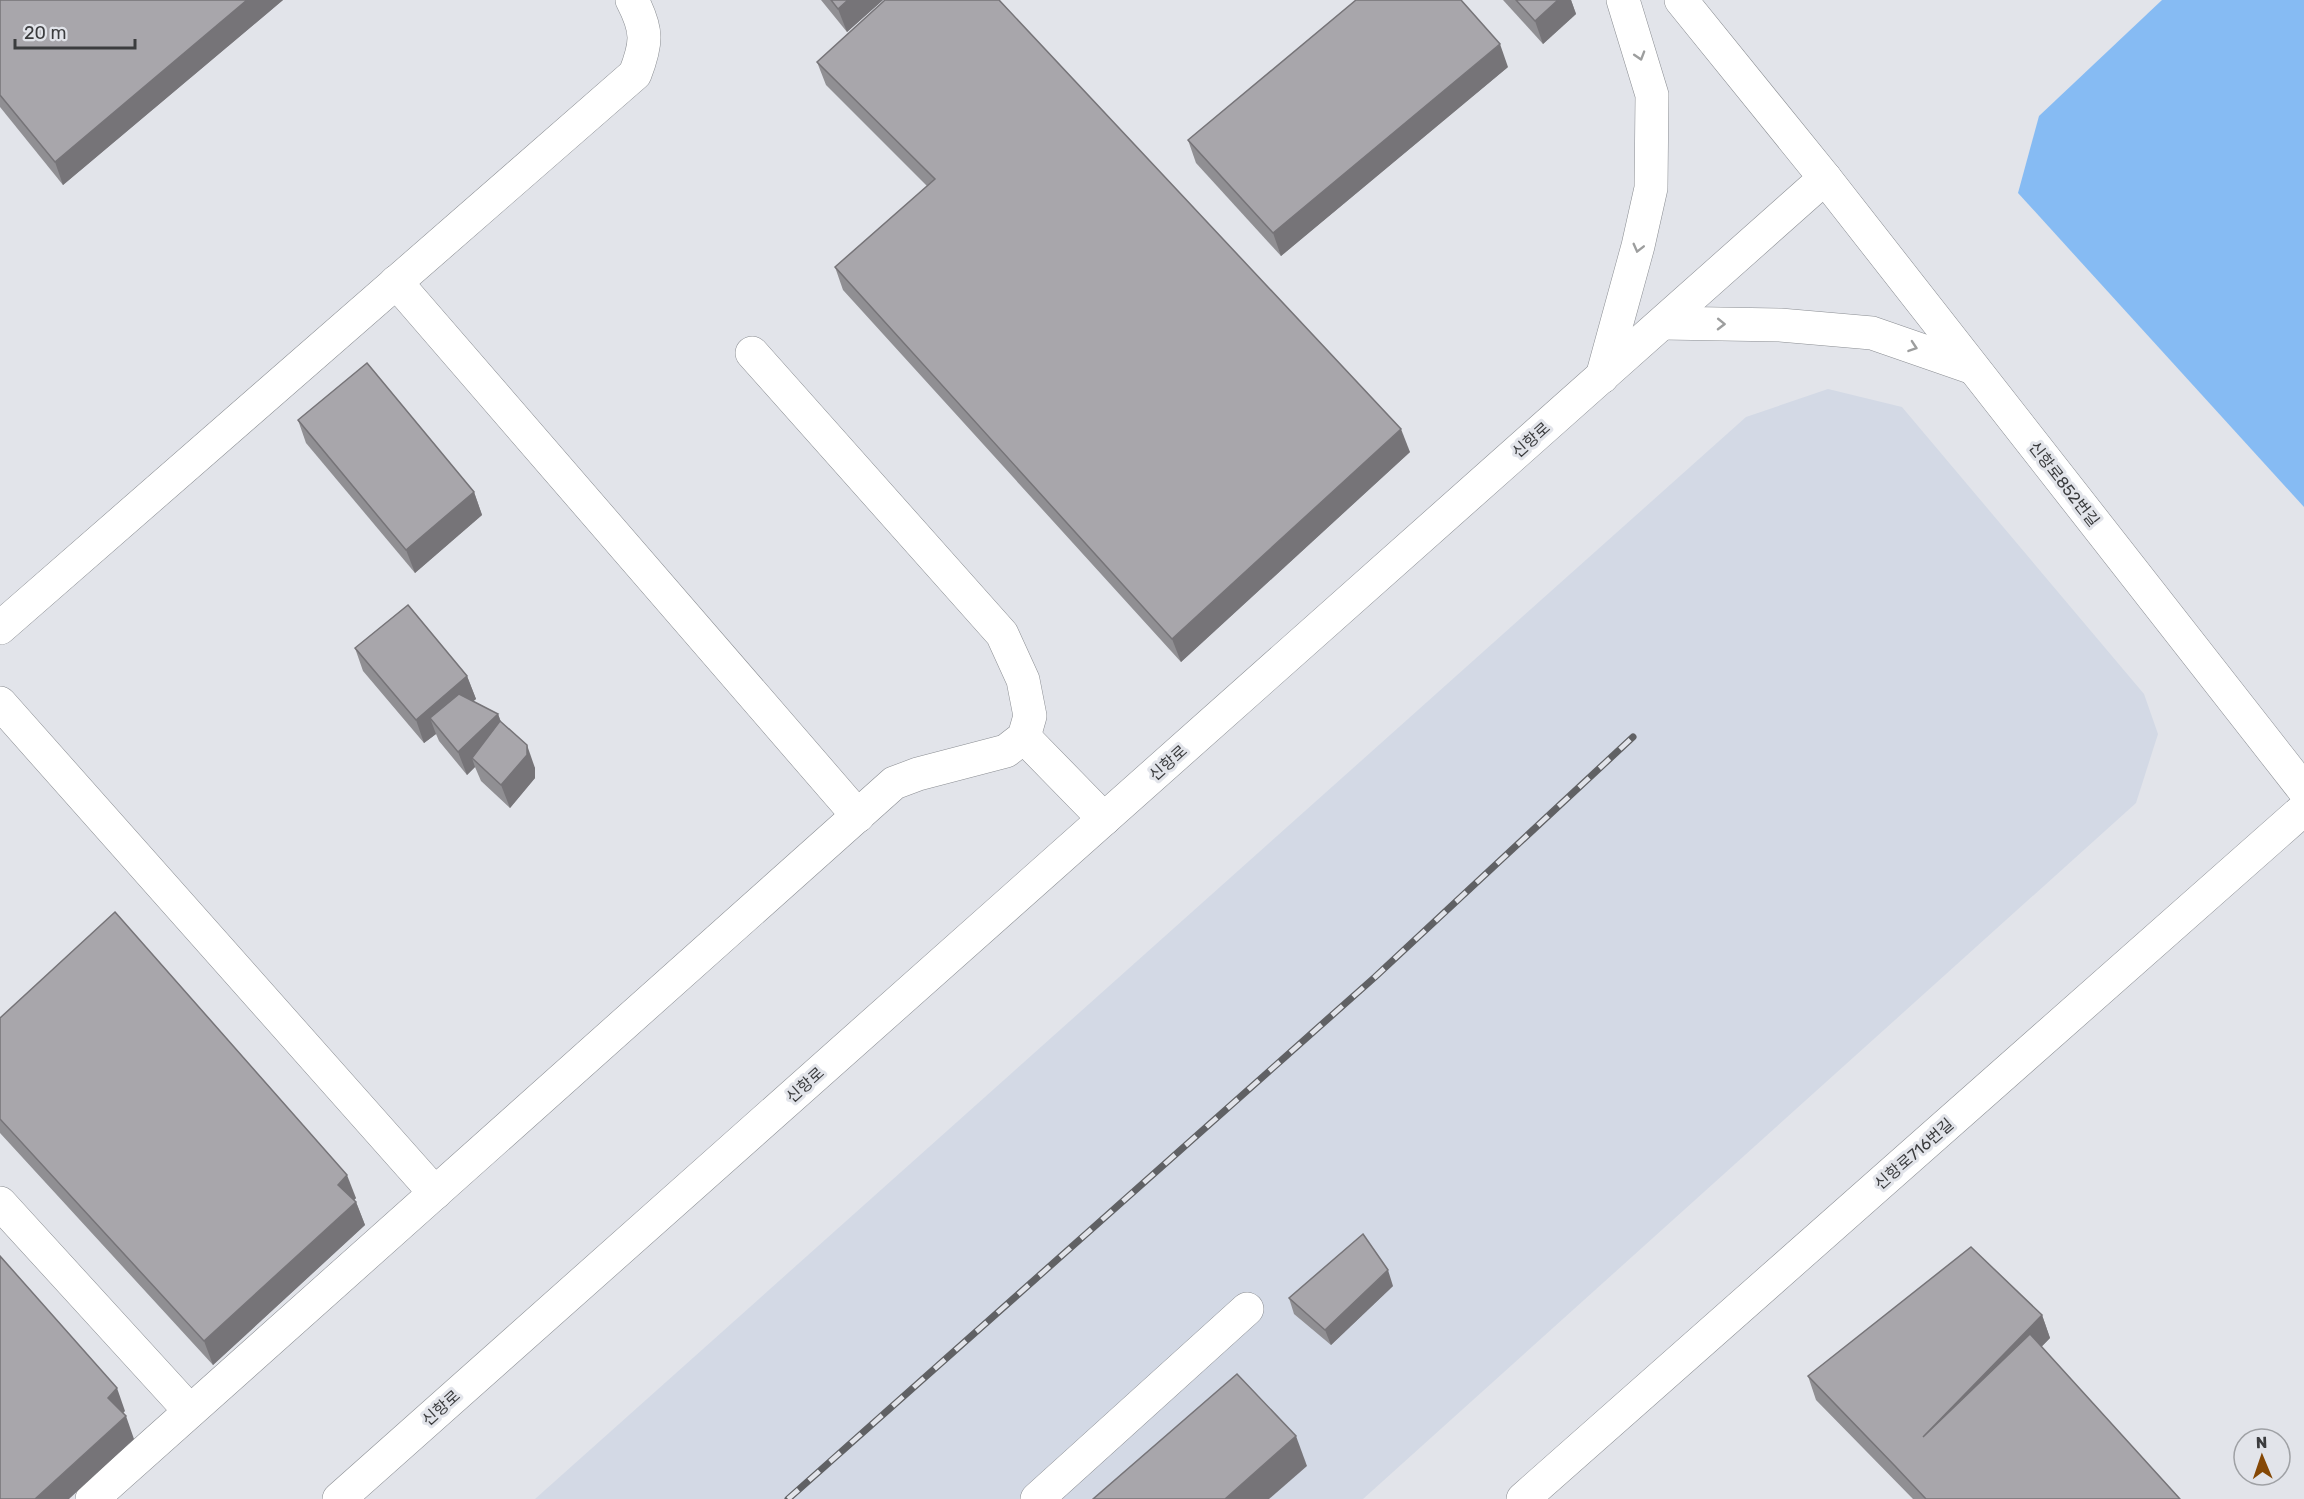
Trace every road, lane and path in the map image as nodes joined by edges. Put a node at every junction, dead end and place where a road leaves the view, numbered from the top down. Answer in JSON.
{"nodes":[{"id":1,"x":632,"y":0,"type":"edge"},
{"id":2,"x":1623,"y":0,"type":"edge"},
{"id":3,"x":1681,"y":0,"type":"edge"},
{"id":4,"x":1825,"y":178,"type":"junction"},
{"id":5,"x":396,"y":282,"type":"junction"},
{"id":6,"x":1663,"y":323,"type":"junction"},
{"id":7,"x":752,"y":353,"type":"dead end"},
{"id":8,"x":1973,"y":368,"type":"junction"},
{"id":9,"x":1602,"y":377,"type":"junction"},
{"id":10,"x":0,"y":628,"type":"edge"},
{"id":11,"x":0,"y":703,"type":"edge"},
{"id":12,"x":1024,"y":737,"type":"junction"},
{"id":13,"x":2304,"y":790,"type":"edge"},
{"id":14,"x":2304,"y":809,"type":"edge"},
{"id":15,"x":858,"y":816,"type":"junction"},
{"id":16,"x":1104,"y":819,"type":"junction"},
{"id":17,"x":435,"y":1193,"type":"junction"},
{"id":18,"x":0,"y":1203,"type":"edge"},
{"id":19,"x":1247,"y":1309,"type":"dead end"},
{"id":20,"x":190,"y":1411,"type":"junction"},
{"id":21,"x":92,"y":1499,"type":"edge"},
{"id":22,"x":339,"y":1499,"type":"edge"},
{"id":23,"x":1037,"y":1499,"type":"edge"},
{"id":24,"x":1523,"y":1499,"type":"edge"}],
"edges":[{"from":1,"to":5,"type":"street"},
{"from":2,"to":9,"type":"street","one_way":true},
{"from":3,"to":4,"type":"street"},
{"from":4,"to":6,"type":"street","name":"신항로"},
{"from":4,"to":8,"type":"street","name":"신항로852번길"},
{"from":5,"to":10,"type":"street"},
{"from":5,"to":15,"type":"street"},
{"from":6,"to":8,"type":"street","one_way":true},
{"from":6,"to":9,"type":"street","name":"신항로"},
{"from":7,"to":12,"type":"street"},
{"from":8,"to":13,"type":"street","name":"신항로852번길"},
{"from":9,"to":16,"type":"street","name":"신항로"},
{"from":11,"to":17,"type":"street"},
{"from":12,"to":15,"type":"street"},
{"from":12,"to":16,"type":"street"},
{"from":14,"to":24,"type":"street","name":"신항로716번길"},
{"from":15,"to":17,"type":"street"},
{"from":16,"to":22,"type":"street","name":"신항로"},
{"from":17,"to":20,"type":"street"},
{"from":18,"to":20,"type":"street"},
{"from":19,"to":23,"type":"street"},
{"from":20,"to":21,"type":"street"}]}
